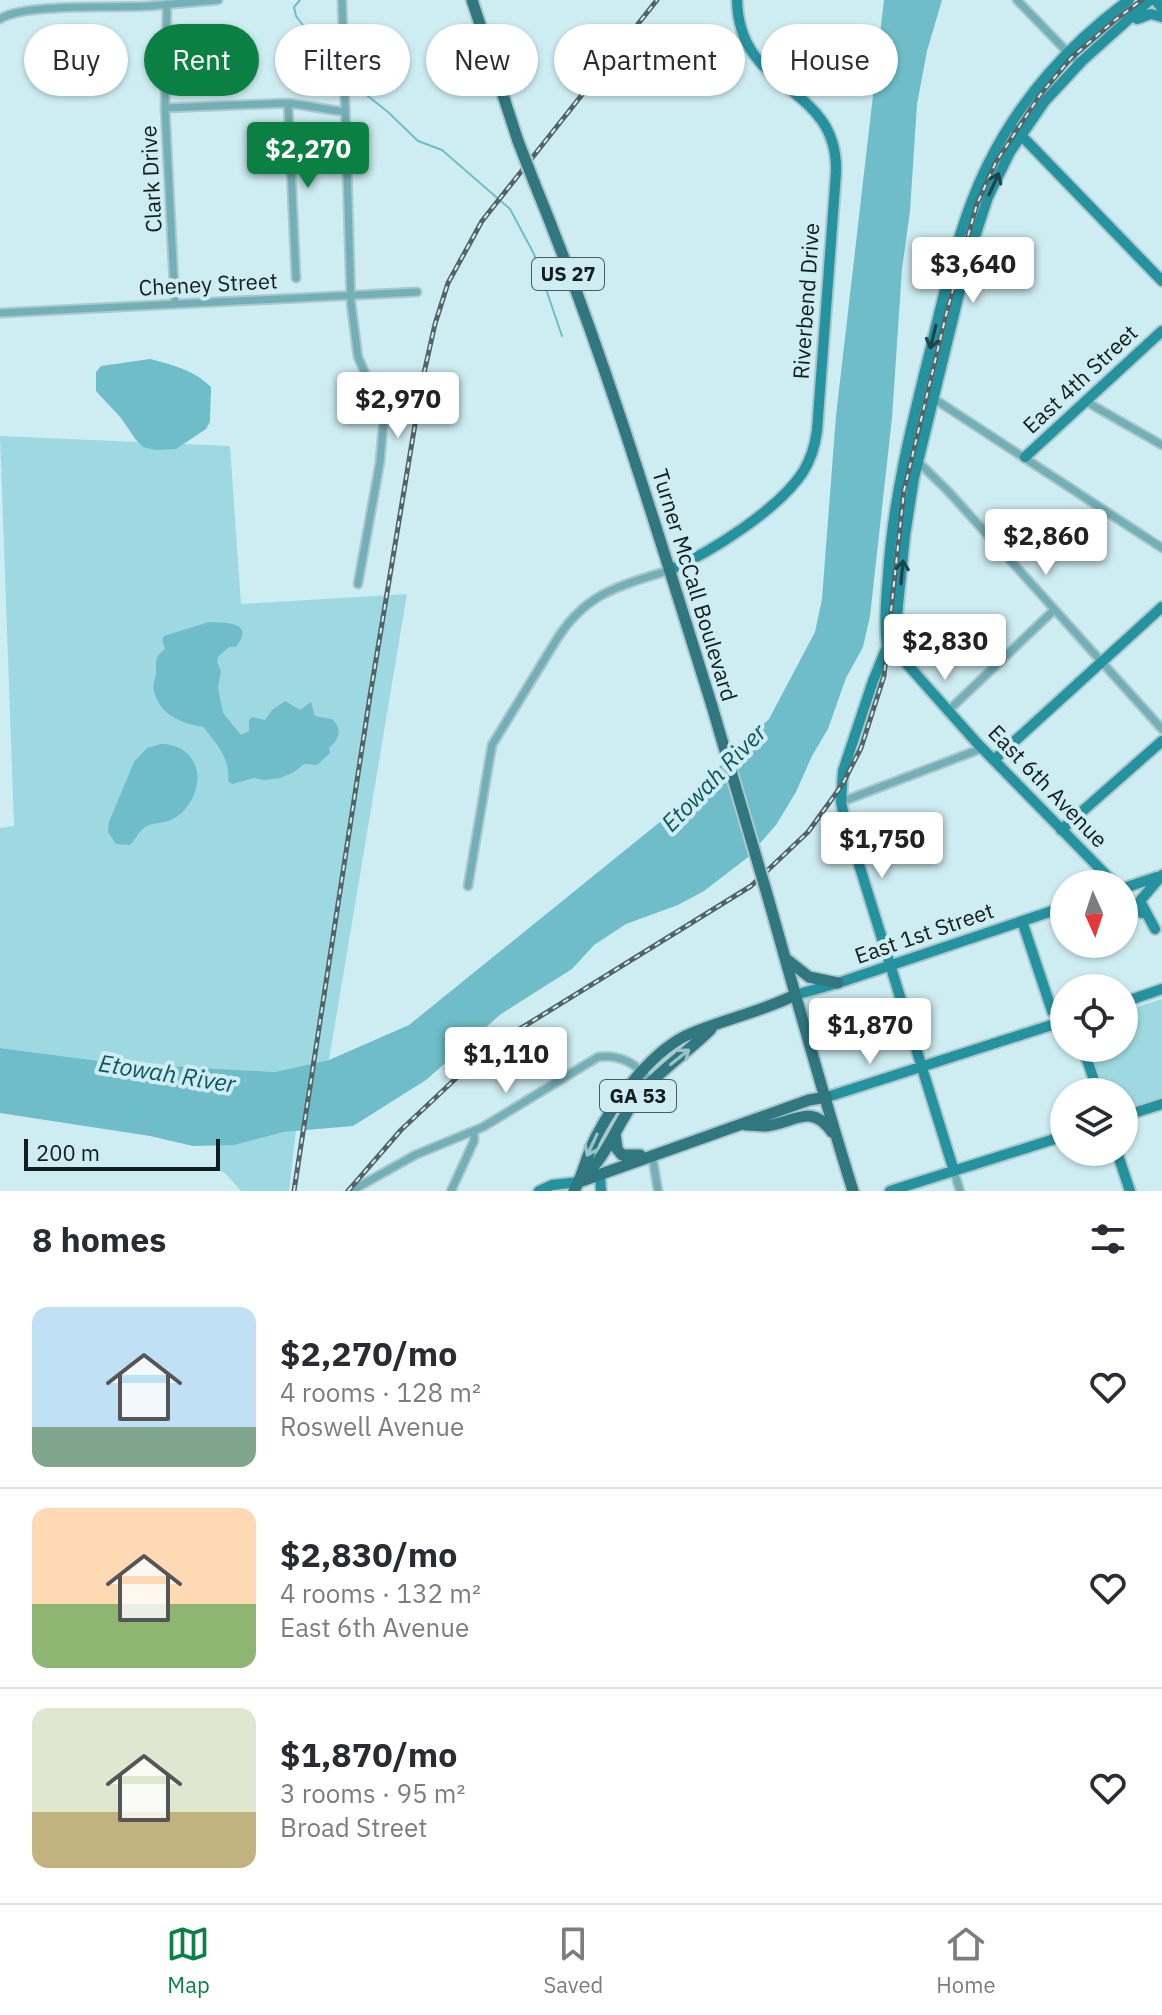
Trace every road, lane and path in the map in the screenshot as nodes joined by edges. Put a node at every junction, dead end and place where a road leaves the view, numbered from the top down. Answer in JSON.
{"nodes":[{"id":1,"x":218,"y":0,"type":"edge"},
{"id":2,"x":342,"y":0,"type":"edge"},
{"id":3,"x":472,"y":0,"type":"edge"},
{"id":4,"x":737,"y":0,"type":"edge"},
{"id":5,"x":1017,"y":0,"type":"edge"},
{"id":6,"x":1129,"y":0,"type":"edge"},
{"id":7,"x":1153,"y":0,"type":"edge"},
{"id":8,"x":73,"y":4,"type":"edge"},
{"id":9,"x":167,"y":4,"type":"junction"},
{"id":10,"x":1120,"y":4,"type":"edge"},
{"id":11,"x":1162,"y":8,"type":"edge"},
{"id":12,"x":1162,"y":17,"type":"edge"},
{"id":13,"x":0,"y":19,"type":"edge"},
{"id":14,"x":1115,"y":32,"type":"junction"},
{"id":15,"x":1068,"y":52,"type":"junction"},
{"id":16,"x":1079,"y":64,"type":"junction"},
{"id":17,"x":288,"y":103,"type":"junction"},
{"id":18,"x":165,"y":108,"type":"junction"},
{"id":19,"x":345,"y":112,"type":"junction"},
{"id":20,"x":1010,"y":125,"type":"junction"},
{"id":21,"x":1021,"y":134,"type":"junction"},
{"id":22,"x":296,"y":278,"type":"dead end"},
{"id":23,"x":1162,"y":281,"type":"edge"},
{"id":24,"x":417,"y":292,"type":"dead end"},
{"id":25,"x":352,"y":295,"type":"junction"},
{"id":26,"x":175,"y":304,"type":"junction"},
{"id":27,"x":0,"y":313,"type":"edge"},
{"id":28,"x":1162,"y":331,"type":"edge"},
{"id":29,"x":920,"y":393,"type":"junction"},
{"id":30,"x":932,"y":398,"type":"junction"},
{"id":31,"x":1085,"y":401,"type":"junction"},
{"id":32,"x":1162,"y":445,"type":"edge"},
{"id":33,"x":906,"y":450,"type":"junction"},
{"id":34,"x":1025,"y":457,"type":"junction"},
{"id":35,"x":918,"y":459,"type":"junction"},
{"id":36,"x":1162,"y":548,"type":"edge"},
{"id":37,"x":670,"y":570,"type":"junction"},
{"id":38,"x":358,"y":584,"type":"dead end"},
{"id":39,"x":1162,"y":607,"type":"edge"},
{"id":40,"x":1054,"y":610,"type":"junction"},
{"id":41,"x":887,"y":647,"type":"junction"},
{"id":42,"x":1102,"y":663,"type":"junction"},
{"id":43,"x":948,"y":711,"type":"junction"},
{"id":44,"x":1162,"y":729,"type":"edge"},
{"id":45,"x":1162,"y":741,"type":"edge"},
{"id":46,"x":983,"y":748,"type":"junction"},
{"id":47,"x":995,"y":759,"type":"junction"},
{"id":48,"x":841,"y":802,"type":"junction"},
{"id":49,"x":1061,"y":830,"type":"junction"},
{"id":50,"x":1101,"y":870,"type":"edge"},
{"id":51,"x":1162,"y":874,"type":"edge"},
{"id":52,"x":1138,"y":883,"type":"edge"},
{"id":53,"x":468,"y":886,"type":"dead end"},
{"id":54,"x":1138,"y":909,"type":"edge"},
{"id":55,"x":1050,"y":912,"type":"edge"},
{"id":56,"x":1022,"y":921,"type":"junction"},
{"id":57,"x":1159,"y":932,"type":"edge"},
{"id":58,"x":785,"y":958,"type":"junction"},
{"id":59,"x":891,"y":966,"type":"junction"},
{"id":60,"x":838,"y":983,"type":"junction"},
{"id":61,"x":1159,"y":991,"type":"edge"},
{"id":62,"x":795,"y":995,"type":"junction"},
{"id":63,"x":1138,"y":998,"type":"edge"},
{"id":64,"x":1050,"y":1005,"type":"edge"},
{"id":65,"x":715,"y":1025,"type":"junction"},
{"id":66,"x":1050,"y":1025,"type":"edge"},
{"id":67,"x":923,"y":1068,"type":"junction"},
{"id":68,"x":642,"y":1071,"type":"junction"},
{"id":69,"x":651,"y":1082,"type":"junction"},
{"id":70,"x":827,"y":1097,"type":"junction"},
{"id":71,"x":1162,"y":1104,"type":"edge"},
{"id":72,"x":1138,"y":1112,"type":"edge"},
{"id":73,"x":741,"y":1124,"type":"junction"},
{"id":74,"x":474,"y":1131,"type":"junction"},
{"id":75,"x":615,"y":1133,"type":"junction"},
{"id":76,"x":838,"y":1140,"type":"junction"},
{"id":77,"x":1050,"y":1140,"type":"edge"},
{"id":78,"x":652,"y":1154,"type":"junction"},
{"id":79,"x":1122,"y":1166,"type":"edge"},
{"id":80,"x":954,"y":1171,"type":"junction"},
{"id":81,"x":600,"y":1175,"type":"junction"},
{"id":82,"x":577,"y":1186,"type":"edge"},
{"id":83,"x":351,"y":1191,"type":"edge"},
{"id":84,"x":451,"y":1191,"type":"edge"},
{"id":85,"x":539,"y":1191,"type":"edge"},
{"id":86,"x":565,"y":1191,"type":"edge"},
{"id":87,"x":601,"y":1191,"type":"edge"},
{"id":88,"x":658,"y":1191,"type":"edge"},
{"id":89,"x":853,"y":1191,"type":"edge"},
{"id":90,"x":890,"y":1191,"type":"edge"},
{"id":91,"x":960,"y":1191,"type":"edge"},
{"id":92,"x":1130,"y":1191,"type":"edge"}],
"edges":[{"from":1,"to":9,"type":"street"},
{"from":2,"to":19,"type":"street"},
{"from":3,"to":37,"type":"main road","name":"Turner McCall Boulevard","number":"US 27","bridge":true},
{"from":4,"to":37,"type":"street","name":"Riverbend Drive"},
{"from":5,"to":15,"type":"street"},
{"from":6,"to":10,"type":"street"},
{"from":7,"to":11,"type":"street"},
{"from":7,"to":14,"type":"street"},
{"from":8,"to":9,"type":"street"},
{"from":8,"to":13,"type":"street"},
{"from":9,"to":18,"type":"street","name":"Clark Drive"},
{"from":10,"to":15,"type":"street"},
{"from":12,"to":14,"type":"street"},
{"from":14,"to":16,"type":"street"},
{"from":15,"to":16,"type":"street"},
{"from":15,"to":20,"type":"street"},
{"from":16,"to":21,"type":"street"},
{"from":17,"to":18,"type":"street"},
{"from":17,"to":19,"type":"street"},
{"from":17,"to":22,"type":"street"},
{"from":18,"to":26,"type":"street","name":"Clark Drive"},
{"from":19,"to":25,"type":"street"},
{"from":20,"to":21,"type":"street"},
{"from":20,"to":29,"type":"street","one_way":true},
{"from":21,"to":23,"type":"street"},
{"from":30,"to":21,"type":"street","one_way":true},
{"from":24,"to":25,"type":"street","name":"Cheney Street"},
{"from":25,"to":26,"type":"street","name":"Cheney Street"},
{"from":25,"to":38,"type":"street"},
{"from":26,"to":27,"type":"street","name":"Cheney Street"},
{"from":28,"to":31,"type":"street","name":"East 4th Street"},
{"from":29,"to":30,"type":"street"},
{"from":29,"to":33,"type":"street"},
{"from":30,"to":34,"type":"street"},
{"from":30,"to":35,"type":"street"},
{"from":31,"to":32,"type":"street"},
{"from":31,"to":34,"type":"street","name":"East 4th Street"},
{"from":33,"to":35,"type":"street"},
{"from":33,"to":41,"type":"street"},
{"from":34,"to":36,"type":"street"},
{"from":35,"to":40,"type":"street"},
{"from":41,"to":35,"type":"street","one_way":true},
{"from":37,"to":53,"type":"street"},
{"from":37,"to":58,"type":"main road","name":"Turner McCall Boulevard","number":"US 27","bridge":true},
{"from":39,"to":42,"type":"street"},
{"from":40,"to":42,"type":"street"},
{"from":40,"to":43,"type":"street"},
{"from":41,"to":43,"type":"street","name":"East 6th Avenue"},
{"from":41,"to":48,"type":"street"},
{"from":42,"to":44,"type":"street"},
{"from":42,"to":47,"type":"street"},
{"from":43,"to":46,"type":"street","name":"East 6th Avenue"},
{"from":45,"to":49,"type":"street"},
{"from":46,"to":47,"type":"street","name":"East 6th Avenue"},
{"from":46,"to":48,"type":"street"},
{"from":47,"to":49,"type":"street","name":"East 6th Avenue"},
{"from":48,"to":59,"type":"street"},
{"from":49,"to":50,"type":"street","name":"East 6th Avenue"},
{"from":51,"to":52,"type":"street"},
{"from":51,"to":57,"type":"street"},
{"from":54,"to":57,"type":"street"},
{"from":55,"to":56,"type":"street","name":"East 1st Street"},
{"from":56,"to":59,"type":"street","name":"East 1st Street"},
{"from":56,"to":64,"type":"street"},
{"from":58,"to":60,"type":"main road"},
{"from":58,"to":62,"type":"main road","name":"Turner McCall Boulevard","number":"US 27"},
{"from":59,"to":60,"type":"street","name":"East 1st Street"},
{"from":59,"to":67,"type":"street"},
{"from":60,"to":62,"type":"street","name":"East 1st Street"},
{"from":61,"to":63,"type":"street"},
{"from":62,"to":65,"type":"main road","number":"GA 53"},
{"from":62,"to":70,"type":"main road","name":"Turner McCall Boulevard","number":"US 27"},
{"from":65,"to":68,"type":"main road","number":"GA 53"},
{"from":69,"to":65,"type":"main road","number":"GA 53","one_way":true},
{"from":66,"to":67,"type":"street"},
{"from":67,"to":70,"type":"street"},
{"from":67,"to":80,"type":"street"},
{"from":68,"to":69,"type":"street"},
{"from":68,"to":74,"type":"street"},
{"from":68,"to":82,"type":"main road","number":"GA 53","one_way":true},
{"from":69,"to":75,"type":"main road","number":"GA 53"},
{"from":70,"to":73,"type":"main road"},
{"from":70,"to":76,"type":"main road","name":"Turner McCall Boulevard","number":"US 27"},
{"from":71,"to":72,"type":"street"},
{"from":73,"to":76,"type":"main road"},
{"from":73,"to":78,"type":"main road"},
{"from":74,"to":83,"type":"street"},
{"from":74,"to":84,"type":"street"},
{"from":75,"to":78,"type":"main road"},
{"from":75,"to":82,"type":"main road","number":"GA 53"},
{"from":76,"to":89,"type":"main road","name":"Turner McCall Boulevard","number":"US 27"},
{"from":77,"to":80,"type":"street"},
{"from":78,"to":81,"type":"main road"},
{"from":78,"to":88,"type":"street"},
{"from":79,"to":92,"type":"street"},
{"from":80,"to":90,"type":"street"},
{"from":80,"to":91,"type":"street"},
{"from":81,"to":82,"type":"main road"},
{"from":81,"to":87,"type":"street"},
{"from":82,"to":85,"type":"street"},
{"from":82,"to":86,"type":"street"}]}
